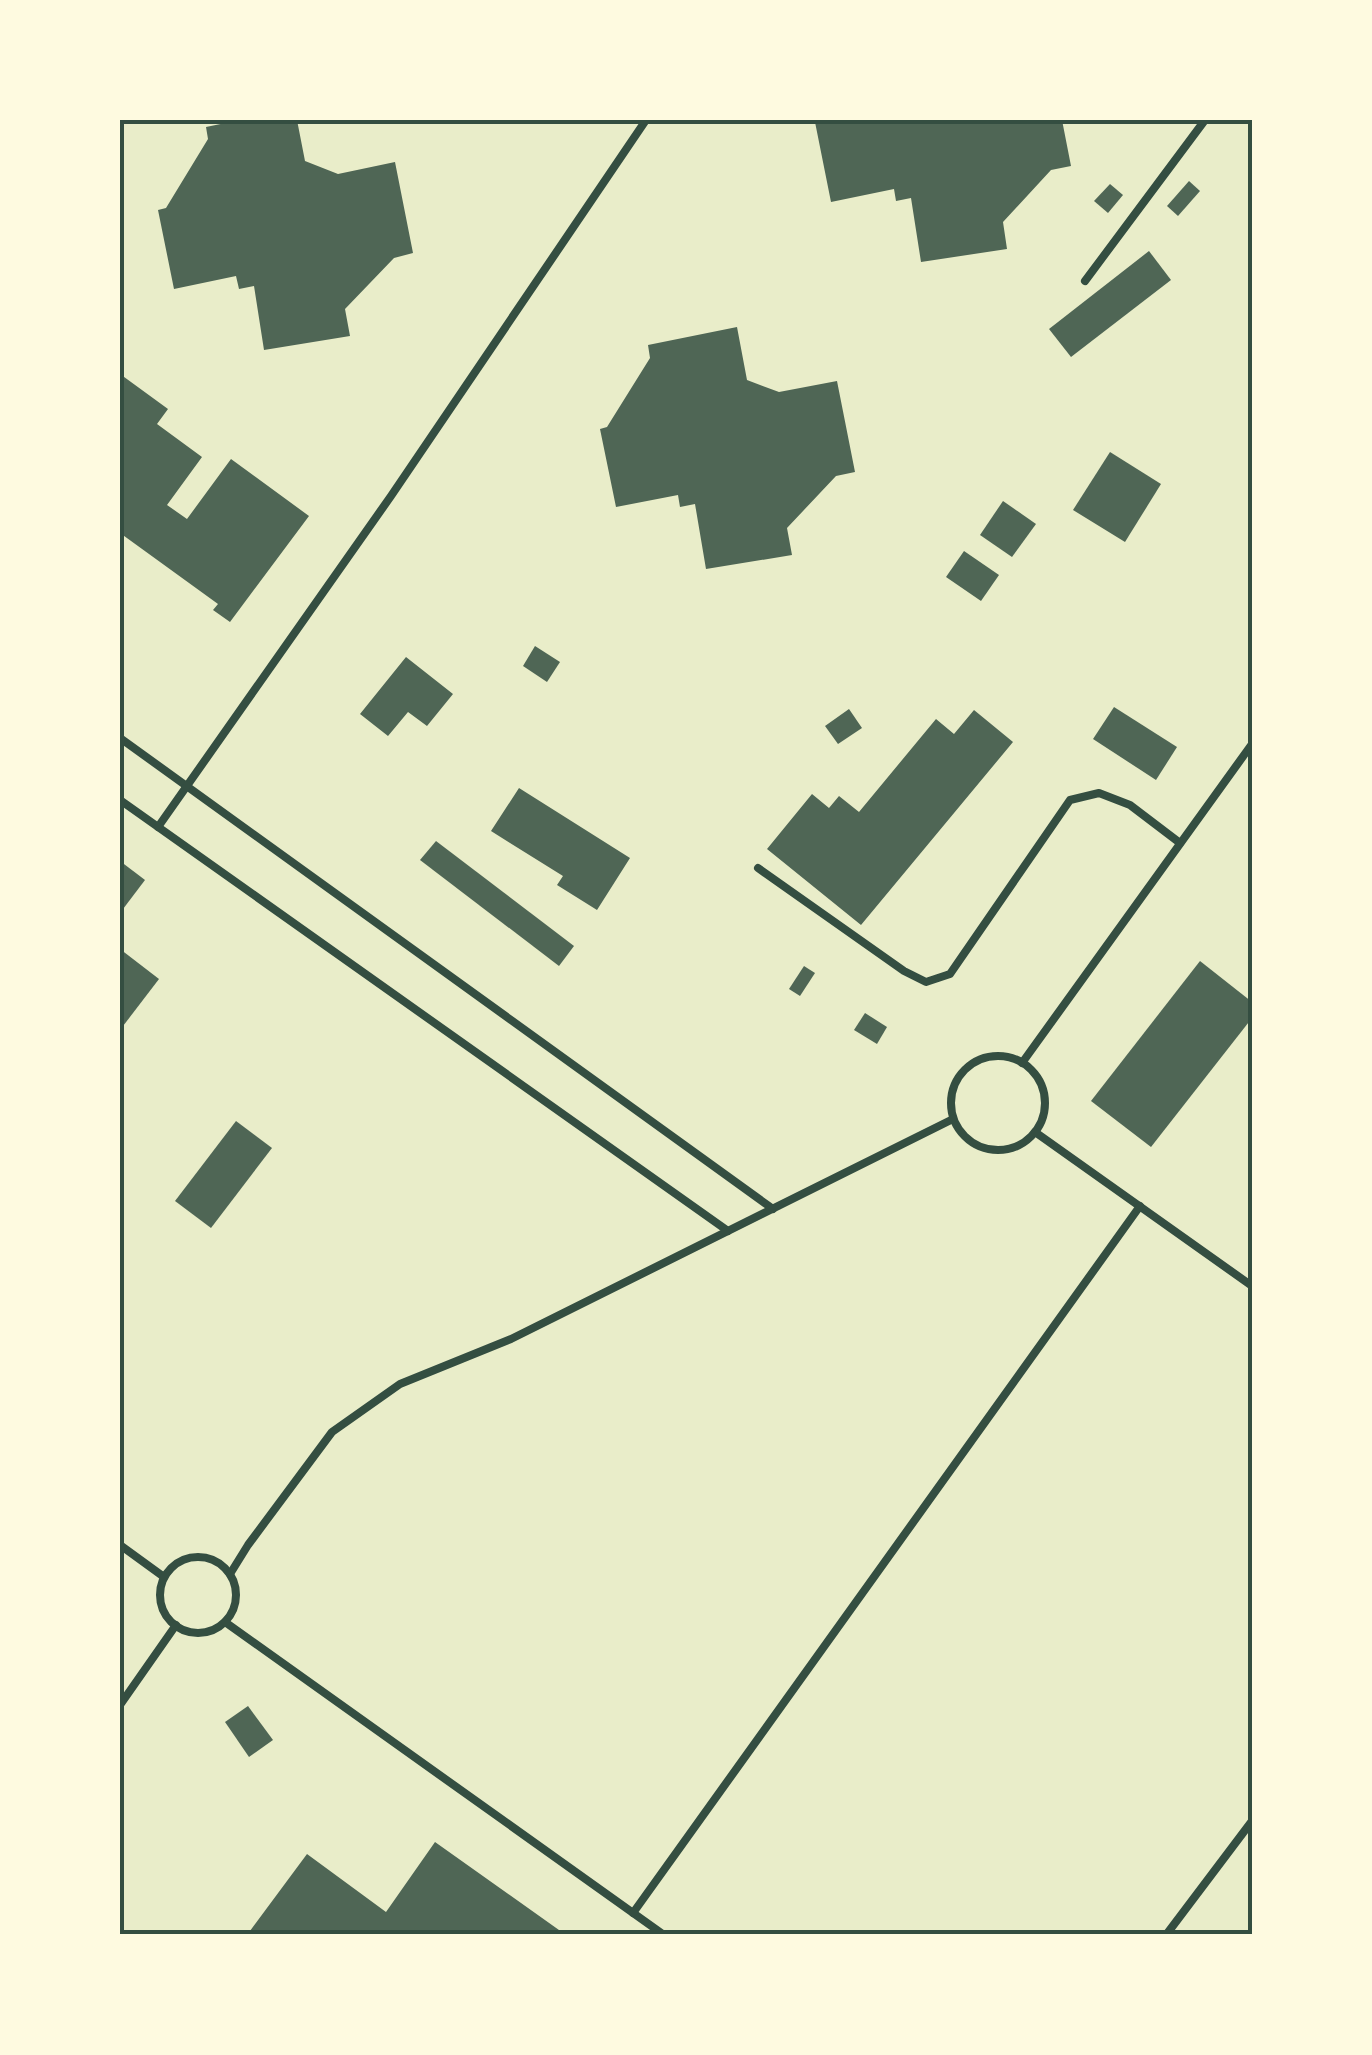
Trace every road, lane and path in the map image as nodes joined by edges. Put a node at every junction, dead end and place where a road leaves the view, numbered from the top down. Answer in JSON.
{"nodes":[{"id":1,"x":646,"y":120,"type":"edge"},
{"id":2,"x":1204,"y":120,"type":"edge"},
{"id":3,"x":1085,"y":281,"type":"dead end"},
{"id":4,"x":120,"y":738,"type":"edge"},
{"id":5,"x":1252,"y":744,"type":"edge"},
{"id":6,"x":188,"y":785,"type":"junction"},
{"id":7,"x":120,"y":800,"type":"edge"},
{"id":8,"x":158,"y":828,"type":"junction"},
{"id":9,"x":1180,"y":843,"type":"junction"},
{"id":10,"x":758,"y":868,"type":"dead end"},
{"id":11,"x":1022,"y":1063,"type":"junction"},
{"id":12,"x":954,"y":1120,"type":"junction"},
{"id":13,"x":1035,"y":1132,"type":"junction"},
{"id":14,"x":1140,"y":1206,"type":"junction"},
{"id":15,"x":773,"y":1209,"type":"junction"},
{"id":16,"x":728,"y":1232,"type":"junction"},
{"id":17,"x":1252,"y":1286,"type":"edge"},
{"id":18,"x":120,"y":1545,"type":"edge"},
{"id":19,"x":230,"y":1574,"type":"junction"},
{"id":20,"x":164,"y":1577,"type":"junction"},
{"id":21,"x":225,"y":1622,"type":"junction"},
{"id":22,"x":176,"y":1626,"type":"junction"},
{"id":23,"x":120,"y":1705,"type":"edge"},
{"id":24,"x":1252,"y":1821,"type":"edge"},
{"id":25,"x":633,"y":1913,"type":"junction"},
{"id":26,"x":664,"y":1935,"type":"edge"},
{"id":27,"x":1166,"y":1935,"type":"edge"}],
"edges":[{"from":1,"to":6,"type":"lane"},
{"from":2,"to":3,"type":"lane"},
{"from":4,"to":6,"type":"lane"},
{"from":5,"to":9,"type":"lane"},
{"from":6,"to":8,"type":"lane"},
{"from":6,"to":15,"type":"lane"},
{"from":7,"to":8,"type":"lane"},
{"from":8,"to":16,"type":"lane"},
{"from":9,"to":10,"type":"lane"},
{"from":9,"to":11,"type":"lane"},
{"from":11,"to":12,"type":"lane"},
{"from":11,"to":13,"type":"lane"},
{"from":12,"to":13,"type":"lane"},
{"from":12,"to":15,"type":"lane"},
{"from":13,"to":14,"type":"lane"},
{"from":14,"to":17,"type":"lane"},
{"from":14,"to":25,"type":"lane"},
{"from":15,"to":16,"type":"lane"},
{"from":16,"to":19,"type":"lane"},
{"from":18,"to":20,"type":"lane"},
{"from":19,"to":20,"type":"lane"},
{"from":19,"to":21,"type":"lane"},
{"from":20,"to":22,"type":"lane"},
{"from":21,"to":22,"type":"lane"},
{"from":21,"to":25,"type":"lane"},
{"from":22,"to":23,"type":"lane"},
{"from":24,"to":27,"type":"lane"},
{"from":25,"to":26,"type":"lane"}]}
